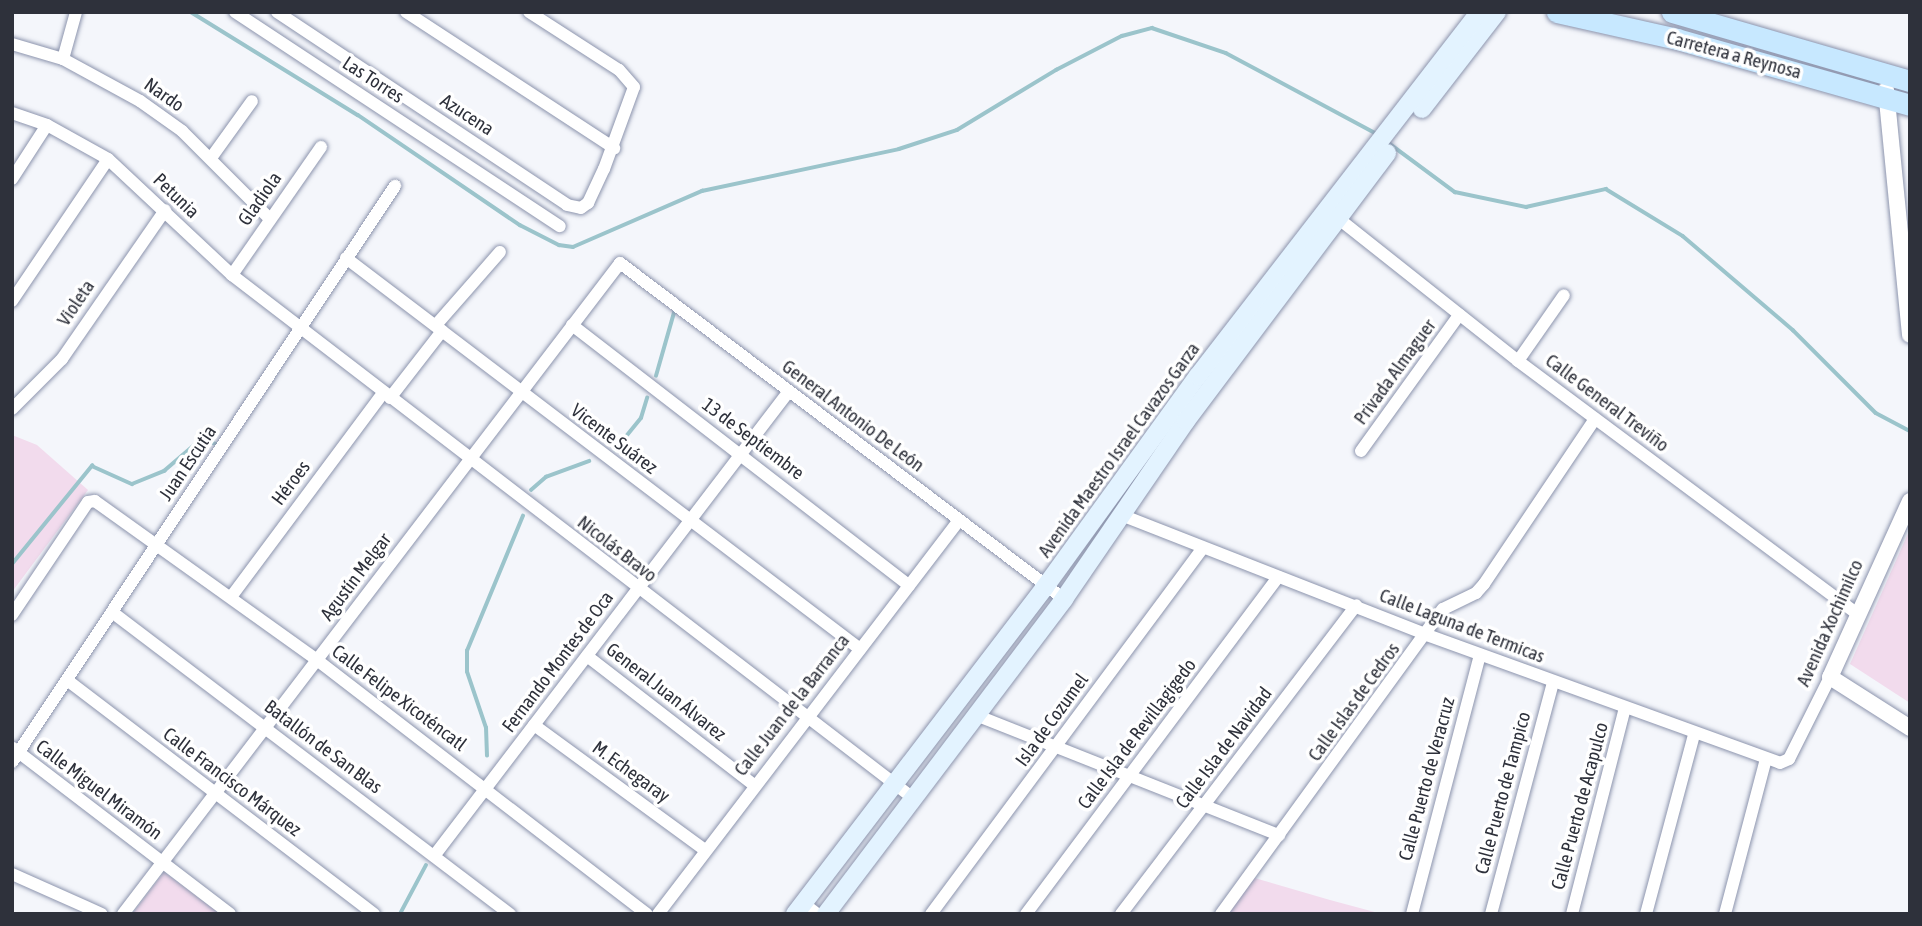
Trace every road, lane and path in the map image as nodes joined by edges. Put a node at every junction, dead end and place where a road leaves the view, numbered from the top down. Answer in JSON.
{"nodes":[{"id":1,"x":76,"y":12,"type":"edge"},
{"id":2,"x":234,"y":12,"type":"edge"},
{"id":3,"x":406,"y":12,"type":"edge"},
{"id":4,"x":529,"y":12,"type":"edge"},
{"id":5,"x":1479,"y":12,"type":"edge"},
{"id":6,"x":1497,"y":12,"type":"edge"},
{"id":7,"x":1557,"y":12,"type":"edge"},
{"id":8,"x":1672,"y":12,"type":"edge"},
{"id":9,"x":278,"y":13,"type":"edge"},
{"id":10,"x":12,"y":44,"type":"edge"},
{"id":11,"x":63,"y":59,"type":"junction"},
{"id":12,"x":1885,"y":73,"type":"junction"},
{"id":13,"x":1910,"y":80,"type":"edge"},
{"id":14,"x":252,"y":101,"type":"dead end"},
{"id":15,"x":1898,"y":103,"type":"edge"},
{"id":16,"x":12,"y":113,"type":"edge"},
{"id":17,"x":1403,"y":124,"type":"junction"},
{"id":18,"x":47,"y":125,"type":"junction"},
{"id":19,"x":321,"y":147,"type":"dead end"},
{"id":20,"x":614,"y":148,"type":"junction"},
{"id":21,"x":1377,"y":157,"type":"junction"},
{"id":22,"x":211,"y":158,"type":"junction"},
{"id":23,"x":108,"y":159,"type":"junction"},
{"id":24,"x":12,"y":179,"type":"edge"},
{"id":25,"x":538,"y":185,"type":"junction"},
{"id":26,"x":395,"y":186,"type":"dead end"},
{"id":27,"x":526,"y":203,"type":"junction"},
{"id":28,"x":164,"y":210,"type":"junction"},
{"id":29,"x":269,"y":218,"type":"junction"},
{"id":30,"x":1339,"y":219,"type":"junction"},
{"id":31,"x":560,"y":226,"type":"dead end"},
{"id":32,"x":500,"y":252,"type":"dead end"},
{"id":33,"x":346,"y":258,"type":"junction"},
{"id":34,"x":620,"y":263,"type":"joint"},
{"id":35,"x":232,"y":275,"type":"junction"},
{"id":36,"x":1564,"y":295,"type":"dead end"},
{"id":37,"x":12,"y":301,"type":"edge"},
{"id":38,"x":1459,"y":315,"type":"junction"},
{"id":39,"x":572,"y":325,"type":"junction"},
{"id":40,"x":300,"y":328,"type":"junction"},
{"id":41,"x":439,"y":328,"type":"junction"},
{"id":42,"x":1910,"y":335,"type":"edge"},
{"id":43,"x":1518,"y":361,"type":"junction"},
{"id":44,"x":789,"y":391,"type":"junction"},
{"id":45,"x":521,"y":393,"type":"junction"},
{"id":46,"x":386,"y":395,"type":"junction"},
{"id":47,"x":12,"y":409,"type":"edge"},
{"id":48,"x":1595,"y":419,"type":"junction"},
{"id":49,"x":1361,"y":451,"type":"dead end"},
{"id":50,"x":741,"y":455,"type":"junction"},
{"id":51,"x":470,"y":459,"type":"junction"},
{"id":52,"x":1910,"y":501,"type":"edge"},
{"id":53,"x":1124,"y":516,"type":"junction"},
{"id":54,"x":690,"y":521,"type":"junction"},
{"id":55,"x":959,"y":521,"type":"junction"},
{"id":56,"x":158,"y":543,"type":"junction"},
{"id":57,"x":1203,"y":548,"type":"junction"},
{"id":58,"x":1278,"y":577,"type":"junction"},
{"id":59,"x":909,"y":585,"type":"junction"},
{"id":60,"x":1045,"y":587,"type":"junction"},
{"id":61,"x":637,"y":589,"type":"junction"},
{"id":62,"x":231,"y":597,"type":"junction"},
{"id":63,"x":1064,"y":599,"type":"junction"},
{"id":64,"x":1356,"y":606,"type":"junction"},
{"id":65,"x":112,"y":612,"type":"junction"},
{"id":66,"x":1857,"y":614,"type":"junction"},
{"id":67,"x":12,"y":615,"type":"edge"},
{"id":68,"x":1427,"y":635,"type":"junction"},
{"id":69,"x":860,"y":649,"type":"junction"},
{"id":70,"x":1480,"y":655,"type":"junction"},
{"id":71,"x":587,"y":656,"type":"junction"},
{"id":72,"x":317,"y":660,"type":"junction"},
{"id":73,"x":1830,"y":677,"type":"junction"},
{"id":74,"x":67,"y":680,"type":"junction"},
{"id":75,"x":1553,"y":682,"type":"junction"},
{"id":76,"x":1625,"y":709,"type":"junction"},
{"id":77,"x":978,"y":716,"type":"junction"},
{"id":78,"x":806,"y":717,"type":"junction"},
{"id":79,"x":534,"y":725,"type":"junction"},
{"id":80,"x":266,"y":727,"type":"junction"},
{"id":81,"x":1910,"y":728,"type":"edge"},
{"id":82,"x":1694,"y":735,"type":"junction"},
{"id":83,"x":1057,"y":746,"type":"junction"},
{"id":84,"x":14,"y":754,"type":"edge"},
{"id":85,"x":1766,"y":759,"type":"junction"},
{"id":86,"x":1788,"y":762,"type":"joint"},
{"id":87,"x":1129,"y":774,"type":"junction"},
{"id":88,"x":754,"y":785,"type":"junction"},
{"id":89,"x":894,"y":786,"type":"junction"},
{"id":90,"x":485,"y":789,"type":"junction"},
{"id":91,"x":214,"y":794,"type":"junction"},
{"id":92,"x":913,"y":798,"type":"junction"},
{"id":93,"x":1203,"y":806,"type":"junction"},
{"id":94,"x":1279,"y":835,"type":"junction"},
{"id":95,"x":705,"y":850,"type":"junction"},
{"id":96,"x":434,"y":856,"type":"junction"},
{"id":97,"x":162,"y":863,"type":"junction"},
{"id":98,"x":12,"y":874,"type":"edge"},
{"id":99,"x":805,"y":910,"type":"edge"},
{"id":100,"x":102,"y":914,"type":"edge"},
{"id":101,"x":123,"y":914,"type":"edge"},
{"id":102,"x":230,"y":914,"type":"edge"},
{"id":103,"x":374,"y":914,"type":"edge"},
{"id":104,"x":510,"y":914,"type":"edge"},
{"id":105,"x":647,"y":914,"type":"edge"},
{"id":106,"x":658,"y":914,"type":"edge"},
{"id":107,"x":826,"y":914,"type":"edge"},
{"id":108,"x":932,"y":914,"type":"edge"},
{"id":109,"x":1026,"y":914,"type":"edge"},
{"id":110,"x":1121,"y":914,"type":"edge"},
{"id":111,"x":1221,"y":914,"type":"edge"},
{"id":112,"x":1412,"y":914,"type":"edge"},
{"id":113,"x":1491,"y":914,"type":"edge"},
{"id":114,"x":1572,"y":914,"type":"edge"},
{"id":115,"x":1646,"y":914,"type":"edge"},
{"id":116,"x":1725,"y":914,"type":"edge"}],
"edges":[{"from":1,"to":11,"type":"street"},
{"from":2,"to":27,"type":"street","name":"Las Torres"},
{"from":3,"to":20,"type":"street"},
{"from":4,"to":20,"type":"street","name":"Azucena"},
{"from":5,"to":17,"type":"main road","name":"Avenida Maestro Israel Cavazos Garza"},
{"from":6,"to":17,"type":"main road","name":"Avenida Maestro Israel Cavazos Garza"},
{"from":7,"to":15,"type":"main road","name":"Carretera a Reynosa"},
{"from":8,"to":12,"type":"main road","name":"Carretera a Reynosa"},
{"from":9,"to":25,"type":"street","name":"Azucena"},
{"from":10,"to":11,"type":"street","name":"Nardo"},
{"from":11,"to":22,"type":"street","name":"Nardo"},
{"from":12,"to":13,"type":"main road","name":"Carretera a Reynosa"},
{"from":12,"to":15,"type":"street"},
{"from":14,"to":22,"type":"street"},
{"from":15,"to":42,"type":"street"},
{"from":16,"to":18,"type":"street","name":"Petunia"},
{"from":17,"to":21,"type":"main road","name":"Avenida Maestro Israel Cavazos Garza"},
{"from":18,"to":23,"type":"street","name":"Petunia"},
{"from":18,"to":24,"type":"street"},
{"from":19,"to":29,"type":"street","name":"Gladiola"},
{"from":20,"to":25,"type":"street","name":"Azucena"},
{"from":21,"to":30,"type":"main road","name":"Avenida Maestro Israel Cavazos Garza"},
{"from":21,"to":60,"type":"main road","name":"Avenida Maestro Israel Cavazos Garza"},
{"from":22,"to":29,"type":"street","name":"Nardo"},
{"from":23,"to":28,"type":"street","name":"Petunia"},
{"from":23,"to":37,"type":"street"},
{"from":25,"to":27,"type":"street"},
{"from":26,"to":33,"type":"street","name":"Juan Escutia"},
{"from":27,"to":31,"type":"street","name":"Las Torres"},
{"from":28,"to":35,"type":"street","name":"Petunia"},
{"from":28,"to":47,"type":"street","name":"Violeta"},
{"from":29,"to":35,"type":"street","name":"Gladiola"},
{"from":30,"to":38,"type":"street","name":"Calle General Treviño"},
{"from":30,"to":53,"type":"main road","name":"Avenida Maestro Israel Cavazos Garza"},
{"from":32,"to":41,"type":"street","name":"Héroes"},
{"from":33,"to":40,"type":"street","name":"Juan Escutia"},
{"from":33,"to":41,"type":"street","name":"Vicente Suárez"},
{"from":34,"to":39,"type":"street","name":"Agustín Melgar"},
{"from":34,"to":44,"type":"street","name":"General Antonio De León"},
{"from":35,"to":40,"type":"street","name":"Petunia"},
{"from":36,"to":43,"type":"street"},
{"from":38,"to":43,"type":"street","name":"Calle General Treviño"},
{"from":38,"to":49,"type":"street","name":"Privada Almaguer"},
{"from":39,"to":45,"type":"street","name":"Agustín Melgar"},
{"from":39,"to":50,"type":"street","name":"13 de Septiembre"},
{"from":40,"to":46,"type":"street","name":"Nicolás Bravo"},
{"from":40,"to":56,"type":"street","name":"Juan Escutia"},
{"from":41,"to":45,"type":"street","name":"Vicente Suárez"},
{"from":41,"to":46,"type":"street","name":"Héroes"},
{"from":43,"to":48,"type":"street","name":"Calle General Treviño"},
{"from":44,"to":50,"type":"street","name":"Fernando Montes de Oca"},
{"from":44,"to":55,"type":"street","name":"General Antonio De León"},
{"from":45,"to":51,"type":"street","name":"Agustín Melgar"},
{"from":45,"to":54,"type":"street","name":"Vicente Suárez"},
{"from":46,"to":51,"type":"street","name":"Nicolás Bravo"},
{"from":46,"to":62,"type":"street","name":"Héroes"},
{"from":48,"to":66,"type":"street","name":"Calle General Treviño"},
{"from":48,"to":68,"type":"street","name":"Calle Islas de Cedros"},
{"from":50,"to":54,"type":"street","name":"Fernando Montes de Oca"},
{"from":50,"to":59,"type":"street","name":"13 de Septiembre"},
{"from":51,"to":61,"type":"street","name":"Nicolás Bravo"},
{"from":51,"to":72,"type":"street","name":"Agustín Melgar"},
{"from":52,"to":66,"type":"street","name":"Avenida Xochimilco"},
{"from":53,"to":57,"type":"street","name":"Calle Laguna de Termicas"},
{"from":53,"to":63,"type":"main road","name":"Avenida Maestro Israel Cavazos Garza"},
{"from":54,"to":61,"type":"street","name":"Fernando Montes de Oca"},
{"from":54,"to":69,"type":"street","name":"Vicente Suárez"},
{"from":55,"to":59,"type":"street","name":"Calle Juan de la Barranca"},
{"from":55,"to":60,"type":"street","name":"General Antonio De León"},
{"from":56,"to":62,"type":"street","name":"Calle Felipe Xicoténcatl"},
{"from":56,"to":65,"type":"street","name":"Juan Escutia"},
{"from":56,"to":67,"type":"street","name":"Calle Felipe Xicoténcatl"},
{"from":57,"to":58,"type":"street","name":"Calle Laguna de Termicas"},
{"from":57,"to":83,"type":"street","name":"Isla de Cozumel"},
{"from":58,"to":64,"type":"street","name":"Calle Laguna de Termicas"},
{"from":58,"to":87,"type":"street","name":"Calle Isla de Revillagigedo"},
{"from":59,"to":69,"type":"street","name":"Calle Juan de la Barranca"},
{"from":60,"to":63,"type":"street","name":"General Antonio De León"},
{"from":60,"to":89,"type":"main road","name":"Avenida Maestro Israel Cavazos Garza"},
{"from":61,"to":71,"type":"street","name":"Fernando Montes de Oca"},
{"from":61,"to":78,"type":"street","name":"Nicolás Bravo"},
{"from":62,"to":72,"type":"street","name":"Calle Felipe Xicoténcatl"},
{"from":63,"to":77,"type":"main road","name":"Avenida Maestro Israel Cavazos Garza"},
{"from":64,"to":68,"type":"street","name":"Calle Laguna de Termicas"},
{"from":64,"to":93,"type":"street","name":"Calle Isla de Navidad"},
{"from":65,"to":74,"type":"street","name":"Juan Escutia"},
{"from":65,"to":80,"type":"street","name":"Batallón de San Blas"},
{"from":66,"to":73,"type":"street","name":"Avenida Xochimilco"},
{"from":68,"to":70,"type":"street","name":"Calle Laguna de Termicas"},
{"from":68,"to":94,"type":"street","name":"Calle Islas de Cedros"},
{"from":69,"to":78,"type":"street","name":"Calle Juan de la Barranca"},
{"from":70,"to":75,"type":"street","name":"Calle Laguna de Termicas"},
{"from":70,"to":112,"type":"street","name":"Calle Puerto de Veracruz"},
{"from":71,"to":79,"type":"street","name":"Fernando Montes de Oca"},
{"from":71,"to":88,"type":"street","name":"General Juan Álvarez"},
{"from":72,"to":80,"type":"street","name":"Agustín Melgar"},
{"from":72,"to":90,"type":"street","name":"Calle Felipe Xicoténcatl"},
{"from":73,"to":81,"type":"street"},
{"from":73,"to":86,"type":"street","name":"Avenida Xochimilco"},
{"from":74,"to":84,"type":"street","name":"Juan Escutia"},
{"from":74,"to":91,"type":"street","name":"Calle Francisco Márquez"},
{"from":75,"to":76,"type":"street","name":"Calle Laguna de Termicas"},
{"from":75,"to":113,"type":"street","name":"Calle Puerto de Tampico"},
{"from":76,"to":82,"type":"street","name":"Calle Laguna de Termicas"},
{"from":76,"to":114,"type":"street","name":"Calle Puerto de Acapulco"},
{"from":77,"to":83,"type":"street"},
{"from":77,"to":92,"type":"main road","name":"Avenida Maestro Israel Cavazos Garza"},
{"from":78,"to":88,"type":"street","name":"Calle Juan de la Barranca"},
{"from":78,"to":89,"type":"street","name":"Nicolás Bravo"},
{"from":79,"to":90,"type":"street","name":"Fernando Montes de Oca"},
{"from":79,"to":95,"type":"street","name":"M. Echegaray"},
{"from":80,"to":91,"type":"street","name":"Agustín Melgar"},
{"from":80,"to":96,"type":"street","name":"Batallón de San Blas"},
{"from":82,"to":85,"type":"street","name":"Calle Laguna de Termicas"},
{"from":82,"to":115,"type":"street"},
{"from":83,"to":87,"type":"street"},
{"from":83,"to":108,"type":"street","name":"Isla de Cozumel"},
{"from":84,"to":97,"type":"street","name":"Calle Miguel Miramón"},
{"from":85,"to":86,"type":"street","name":"Calle Laguna de Termicas"},
{"from":85,"to":116,"type":"street"},
{"from":87,"to":93,"type":"street"},
{"from":87,"to":109,"type":"street","name":"Calle Isla de Revillagigedo"},
{"from":88,"to":95,"type":"street","name":"Calle Juan de la Barranca"},
{"from":89,"to":92,"type":"street","name":"Nicolás Bravo"},
{"from":89,"to":99,"type":"main road","name":"Avenida Maestro Israel Cavazos Garza"},
{"from":90,"to":96,"type":"street","name":"Fernando Montes de Oca"},
{"from":90,"to":105,"type":"street","name":"Calle Felipe Xicoténcatl"},
{"from":91,"to":97,"type":"street","name":"Agustín Melgar"},
{"from":91,"to":103,"type":"street","name":"Calle Francisco Márquez"},
{"from":92,"to":107,"type":"main road","name":"Avenida Maestro Israel Cavazos Garza"},
{"from":93,"to":94,"type":"street"},
{"from":93,"to":110,"type":"street","name":"Calle Isla de Navidad"},
{"from":94,"to":111,"type":"street","name":"Calle Islas de Cedros"},
{"from":95,"to":106,"type":"street","name":"Calle Juan de la Barranca"},
{"from":96,"to":104,"type":"street","name":"Batallón de San Blas"},
{"from":97,"to":101,"type":"street","name":"Agustín Melgar"},
{"from":97,"to":102,"type":"street","name":"Calle Miguel Miramón"},
{"from":98,"to":100,"type":"street"}]}
